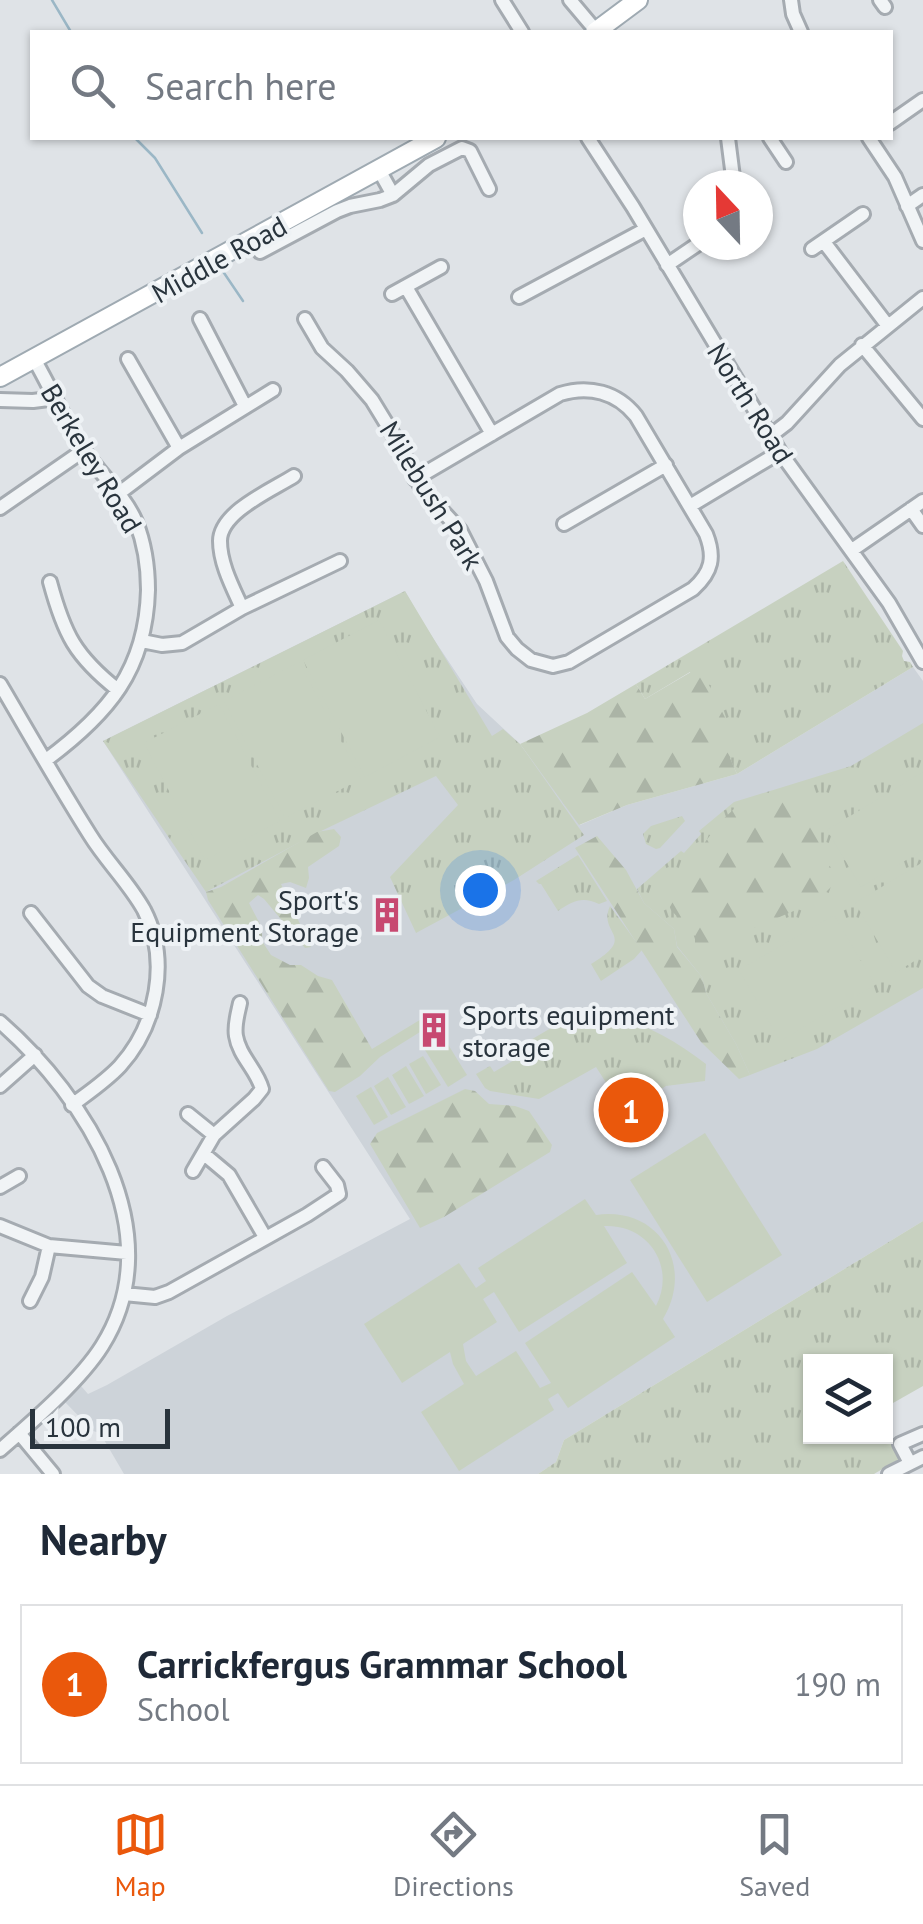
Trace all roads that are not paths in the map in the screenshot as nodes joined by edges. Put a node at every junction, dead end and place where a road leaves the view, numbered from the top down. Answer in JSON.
{"nodes":[{"id":1,"x":502,"y":0,"type":"edge"},
{"id":2,"x":570,"y":0,"type":"edge"},
{"id":3,"x":638,"y":0,"type":"edge"},
{"id":4,"x":792,"y":0,"type":"edge"},
{"id":5,"x":521,"y":30,"type":"edge"},
{"id":6,"x":594,"y":30,"type":"edge"},
{"id":7,"x":599,"y":30,"type":"edge"},
{"id":8,"x":800,"y":30,"type":"edge"},
{"id":9,"x":923,"y":100,"type":"edge"},
{"id":10,"x":893,"y":121,"type":"edge"},
{"id":11,"x":432,"y":140,"type":"edge"},
{"id":12,"x":589,"y":140,"type":"edge"},
{"id":13,"x":728,"y":140,"type":"edge"},
{"id":14,"x":771,"y":140,"type":"edge"},
{"id":15,"x":870,"y":140,"type":"edge"},
{"id":16,"x":786,"y":162,"type":"dead end"},
{"id":17,"x":379,"y":170,"type":"junction"},
{"id":18,"x":732,"y":170,"type":"edge"},
{"id":19,"x":490,"y":188,"type":"dead end"},
{"id":20,"x":393,"y":195,"type":"junction"},
{"id":21,"x":923,"y":195,"type":"edge"},
{"id":22,"x":907,"y":206,"type":"junction"},
{"id":23,"x":862,"y":214,"type":"dead end"},
{"id":24,"x":646,"y":229,"type":"junction"},
{"id":25,"x":923,"y":241,"type":"edge"},
{"id":26,"x":260,"y":252,"type":"dead end"},
{"id":27,"x":683,"y":254,"type":"edge"},
{"id":28,"x":667,"y":265,"type":"junction"},
{"id":29,"x":441,"y":267,"type":"dead end"},
{"id":30,"x":406,"y":287,"type":"junction"},
{"id":31,"x":392,"y":294,"type":"dead end"},
{"id":32,"x":518,"y":297,"type":"dead end"},
{"id":33,"x":923,"y":298,"type":"edge"},
{"id":34,"x":305,"y":319,"type":"dead end"},
{"id":35,"x":200,"y":320,"type":"dead end"},
{"id":36,"x":888,"y":326,"type":"junction"},
{"id":37,"x":862,"y":346,"type":"junction"},
{"id":38,"x":34,"y":359,"type":"junction"},
{"id":39,"x":128,"y":359,"type":"dead end"},
{"id":40,"x":0,"y":377,"type":"edge"},
{"id":41,"x":273,"y":390,"type":"dead end"},
{"id":42,"x":56,"y":398,"type":"junction"},
{"id":43,"x":0,"y":400,"type":"edge"},
{"id":44,"x":244,"y":406,"type":"junction"},
{"id":45,"x":920,"y":411,"type":"edge"},
{"id":46,"x":492,"y":434,"type":"junction"},
{"id":47,"x":770,"y":436,"type":"junction"},
{"id":48,"x":179,"y":448,"type":"junction"},
{"id":49,"x":84,"y":450,"type":"junction"},
{"id":50,"x":780,"y":452,"type":"junction"},
{"id":51,"x":666,"y":464,"type":"junction"},
{"id":52,"x":294,"y":476,"type":"dead end"},
{"id":53,"x":415,"y":479,"type":"junction"},
{"id":54,"x":118,"y":494,"type":"junction"},
{"id":55,"x":917,"y":505,"type":"edge"},
{"id":56,"x":690,"y":506,"type":"junction"},
{"id":57,"x":0,"y":508,"type":"edge"},
{"id":58,"x":564,"y":524,"type":"dead end"},
{"id":59,"x":923,"y":526,"type":"edge"},
{"id":60,"x":852,"y":550,"type":"junction"},
{"id":61,"x":340,"y":561,"type":"dead end"},
{"id":62,"x":50,"y":582,"type":"dead end"},
{"id":63,"x":242,"y":608,"type":"junction"},
{"id":64,"x":142,"y":641,"type":"junction"},
{"id":65,"x":923,"y":662,"type":"edge"},
{"id":66,"x":0,"y":684,"type":"edge"},
{"id":67,"x":118,"y":690,"type":"junction"},
{"id":68,"x":46,"y":760,"type":"junction"},
{"id":69,"x":31,"y":914,"type":"dead end"},
{"id":70,"x":240,"y":1003,"type":"dead end"},
{"id":71,"x":150,"y":1015,"type":"junction"},
{"id":72,"x":0,"y":1022,"type":"edge"},
{"id":73,"x":35,"y":1055,"type":"junction"},
{"id":74,"x":0,"y":1086,"type":"edge"},
{"id":75,"x":72,"y":1104,"type":"junction"},
{"id":76,"x":188,"y":1114,"type":"dead end"},
{"id":77,"x":214,"y":1135,"type":"junction"},
{"id":78,"x":204,"y":1154,"type":"junction"},
{"id":79,"x":324,"y":1167,"type":"dead end"},
{"id":80,"x":193,"y":1171,"type":"dead end"},
{"id":81,"x":19,"y":1176,"type":"dead end"},
{"id":82,"x":0,"y":1187,"type":"edge"},
{"id":83,"x":0,"y":1226,"type":"edge"},
{"id":84,"x":265,"y":1237,"type":"junction"},
{"id":85,"x":49,"y":1246,"type":"junction"},
{"id":86,"x":126,"y":1253,"type":"junction"},
{"id":87,"x":124,"y":1294,"type":"junction"},
{"id":88,"x":30,"y":1301,"type":"dead end"},
{"id":89,"x":19,"y":1433,"type":"junction"},
{"id":90,"x":923,"y":1434,"type":"edge"},
{"id":91,"x":0,"y":1450,"type":"edge"},
{"id":92,"x":916,"y":1460,"type":"edge"},
{"id":93,"x":53,"y":1474,"type":"edge"},
{"id":94,"x":889,"y":1474,"type":"edge"}],
"edges":[{"from":1,"to":5,"type":"street"},
{"from":2,"to":6,"type":"street"},
{"from":3,"to":7,"type":"main road"},
{"from":4,"to":8,"type":"street"},
{"from":9,"to":10,"type":"street"},
{"from":11,"to":17,"type":"main road","name":"Middle Road"},
{"from":12,"to":24,"type":"street","name":"North Road"},
{"from":13,"to":18,"type":"street"},
{"from":14,"to":16,"type":"street"},
{"from":15,"to":22,"type":"street"},
{"from":17,"to":20,"type":"street"},
{"from":17,"to":38,"type":"main road","name":"Middle Road"},
{"from":19,"to":20,"type":"street"},
{"from":20,"to":26,"type":"street"},
{"from":21,"to":22,"type":"street"},
{"from":22,"to":25,"type":"street"},
{"from":23,"to":36,"type":"street"},
{"from":24,"to":28,"type":"street","name":"North Road"},
{"from":24,"to":32,"type":"street"},
{"from":27,"to":28,"type":"street"},
{"from":28,"to":47,"type":"street","name":"North Road"},
{"from":29,"to":30,"type":"street"},
{"from":30,"to":31,"type":"street"},
{"from":30,"to":46,"type":"street"},
{"from":33,"to":36,"type":"street"},
{"from":34,"to":53,"type":"street","name":"Milebush Park"},
{"from":35,"to":44,"type":"street"},
{"from":36,"to":37,"type":"street"},
{"from":37,"to":45,"type":"street"},
{"from":37,"to":47,"type":"street"},
{"from":38,"to":40,"type":"main road","name":"Middle Road"},
{"from":38,"to":42,"type":"street","name":"Berkeley Road"},
{"from":39,"to":48,"type":"street"},
{"from":41,"to":44,"type":"street"},
{"from":42,"to":43,"type":"street"},
{"from":42,"to":49,"type":"street","name":"Berkeley Road"},
{"from":44,"to":48,"type":"street"},
{"from":46,"to":51,"type":"street"},
{"from":46,"to":53,"type":"street"},
{"from":47,"to":50,"type":"street","name":"North Road"},
{"from":48,"to":54,"type":"street"},
{"from":49,"to":54,"type":"street","name":"Berkeley Road"},
{"from":49,"to":57,"type":"street"},
{"from":50,"to":56,"type":"street"},
{"from":50,"to":60,"type":"street","name":"North Road"},
{"from":51,"to":56,"type":"street"},
{"from":51,"to":58,"type":"street"},
{"from":52,"to":63,"type":"street"},
{"from":53,"to":56,"type":"street","name":"Milebush Park"},
{"from":54,"to":64,"type":"street","name":"Berkeley Road"},
{"from":55,"to":59,"type":"street"},
{"from":55,"to":60,"type":"street"},
{"from":60,"to":65,"type":"street","name":"North Road"},
{"from":61,"to":63,"type":"street"},
{"from":62,"to":67,"type":"street"},
{"from":63,"to":64,"type":"street"},
{"from":64,"to":67,"type":"street","name":"Berkeley Road"},
{"from":66,"to":68,"type":"street"},
{"from":67,"to":68,"type":"street","name":"Berkeley Road"},
{"from":68,"to":71,"type":"street"},
{"from":69,"to":71,"type":"street"},
{"from":70,"to":77,"type":"street"},
{"from":71,"to":75,"type":"street"},
{"from":72,"to":73,"type":"street"},
{"from":73,"to":74,"type":"street"},
{"from":73,"to":75,"type":"street"},
{"from":75,"to":86,"type":"street"},
{"from":76,"to":77,"type":"street"},
{"from":77,"to":78,"type":"street"},
{"from":78,"to":80,"type":"street"},
{"from":78,"to":84,"type":"street"},
{"from":79,"to":84,"type":"street"},
{"from":81,"to":82,"type":"street"},
{"from":83,"to":85,"type":"street"},
{"from":84,"to":87,"type":"street"},
{"from":85,"to":86,"type":"street"},
{"from":85,"to":88,"type":"street"},
{"from":86,"to":87,"type":"street"},
{"from":87,"to":89,"type":"street"},
{"from":89,"to":91,"type":"street"},
{"from":89,"to":93,"type":"street"},
{"from":90,"to":92,"type":"street"},
{"from":92,"to":94,"type":"street"}]}
